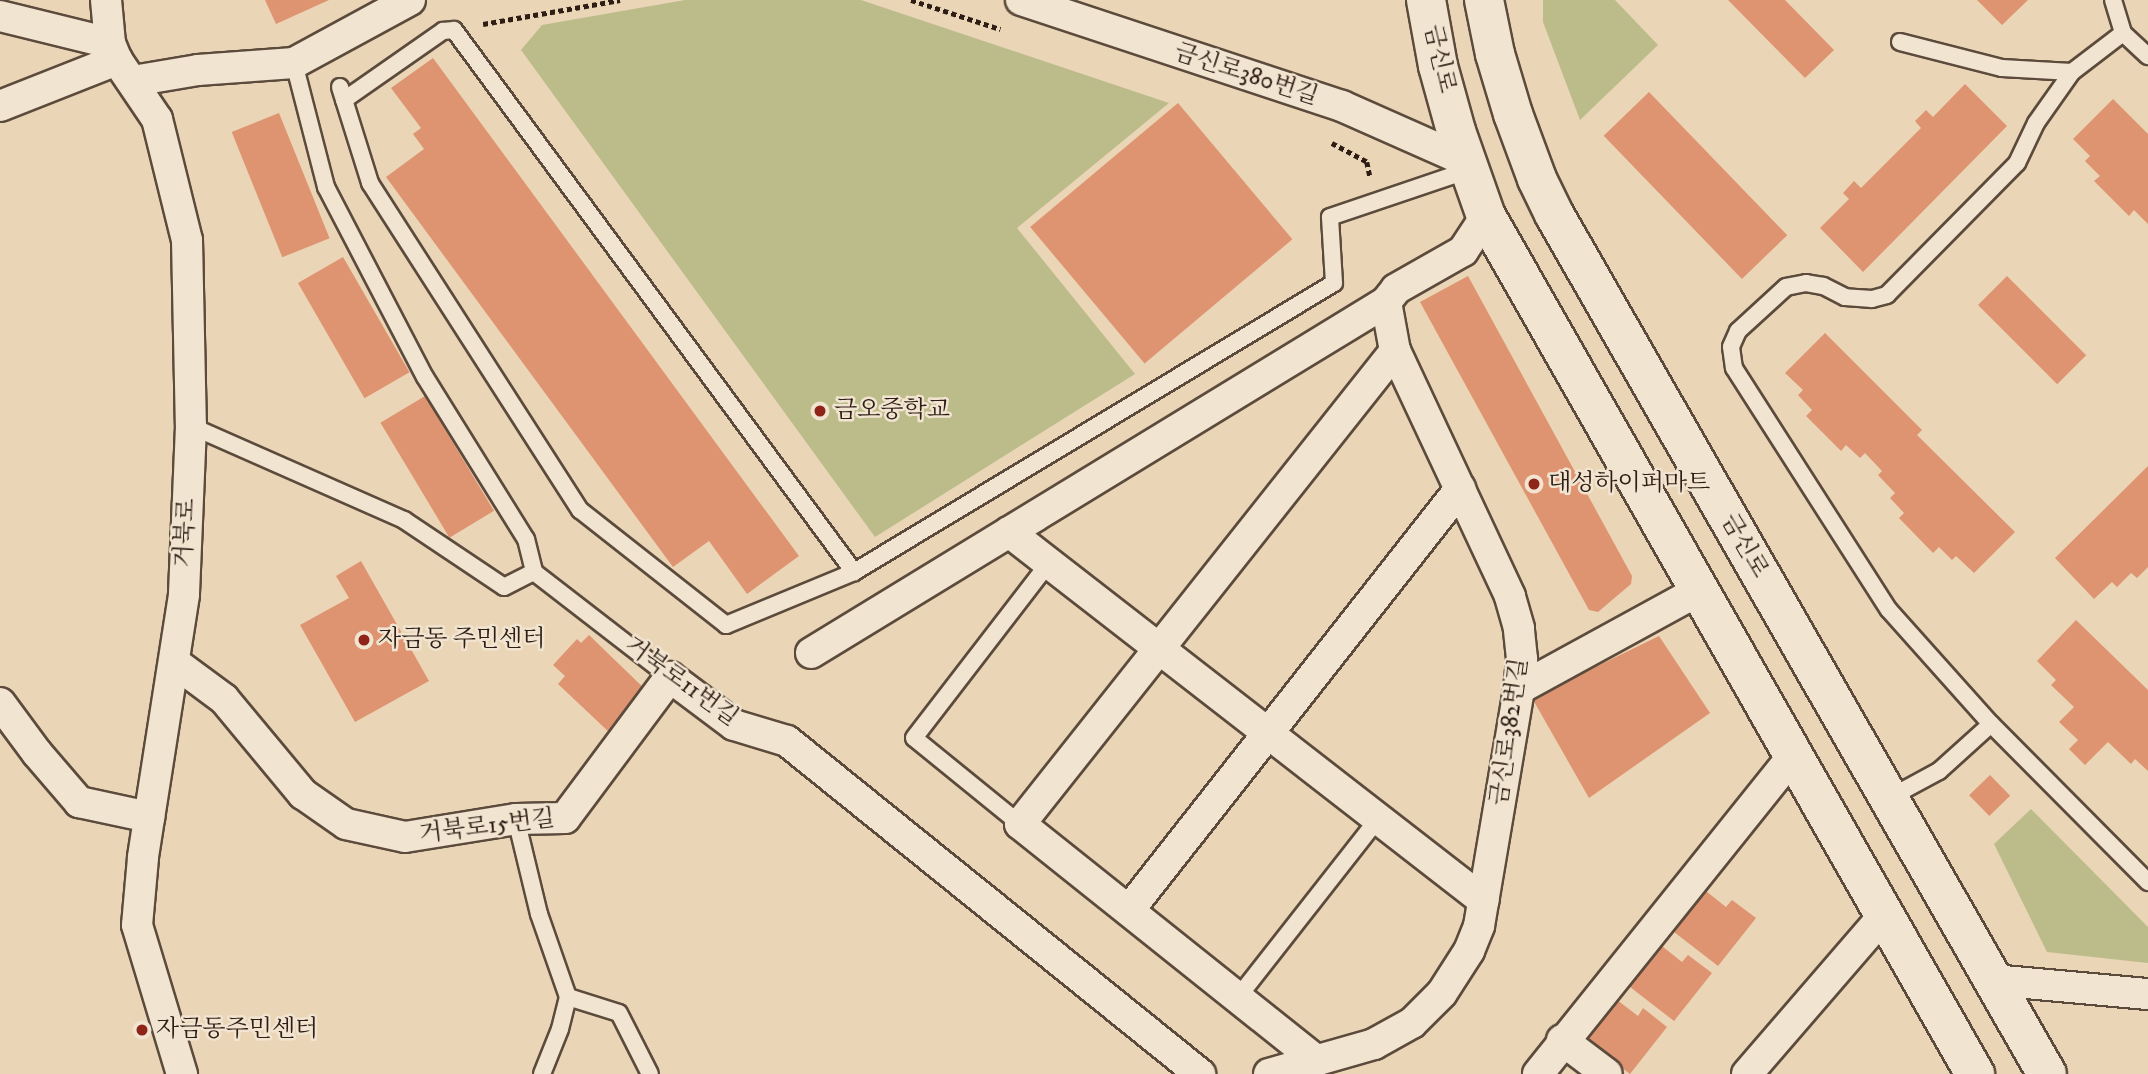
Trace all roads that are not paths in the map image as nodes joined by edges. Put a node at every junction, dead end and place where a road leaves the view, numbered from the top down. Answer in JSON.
{"nodes":[{"id":1,"x":106,"y":0,"type":"edge"},
{"id":2,"x":410,"y":0,"type":"edge"},
{"id":3,"x":1021,"y":0,"type":"edge"},
{"id":4,"x":1426,"y":0,"type":"edge"},
{"id":5,"x":1484,"y":0,"type":"edge"},
{"id":6,"x":2113,"y":0,"type":"edge"},
{"id":7,"x":0,"y":16,"type":"edge"},
{"id":8,"x":2123,"y":33,"type":"junction"},
{"id":9,"x":1900,"y":42,"type":"dead end"},
{"id":10,"x":2148,"y":56,"type":"edge"},
{"id":11,"x":120,"y":61,"type":"junction"},
{"id":12,"x":294,"y":63,"type":"junction"},
{"id":13,"x":2072,"y":72,"type":"junction"},
{"id":14,"x":0,"y":106,"type":"edge"},
{"id":15,"x":1468,"y":166,"type":"junction"},
{"id":16,"x":1486,"y":216,"type":"junction"},
{"id":17,"x":1386,"y":302,"type":"junction"},
{"id":18,"x":1395,"y":351,"type":"junction"},
{"id":19,"x":191,"y":426,"type":"junction"},
{"id":20,"x":1460,"y":489,"type":"junction"},
{"id":21,"x":1009,"y":532,"type":"junction"},
{"id":22,"x":1049,"y":563,"type":"junction"},
{"id":23,"x":534,"y":572,"type":"junction"},
{"id":24,"x":854,"y":572,"type":"junction"},
{"id":25,"x":1700,"y":590,"type":"junction"},
{"id":26,"x":1158,"y":648,"type":"junction"},
{"id":27,"x":811,"y":653,"type":"dead end"},
{"id":28,"x":174,"y":662,"type":"junction"},
{"id":29,"x":670,"y":677,"type":"junction"},
{"id":30,"x":1519,"y":689,"type":"junction"},
{"id":31,"x":0,"y":703,"type":"edge"},
{"id":32,"x":1990,"y":724,"type":"junction"},
{"id":33,"x":1268,"y":733,"type":"junction"},
{"id":34,"x":1794,"y":755,"type":"junction"},
{"id":35,"x":1889,"y":798,"type":"junction"},
{"id":36,"x":149,"y":817,"type":"junction"},
{"id":37,"x":1378,"y":818,"type":"junction"},
{"id":38,"x":516,"y":819,"type":"junction"},
{"id":39,"x":1020,"y":824,"type":"junction"},
{"id":40,"x":2148,"y":883,"type":"edge"},
{"id":41,"x":1484,"y":901,"type":"junction"},
{"id":42,"x":1129,"y":910,"type":"junction"},
{"id":43,"x":1885,"y":914,"type":"junction"},
{"id":44,"x":1993,"y":980,"type":"junction"},
{"id":45,"x":2148,"y":994,"type":"edge"},
{"id":46,"x":568,"y":996,"type":"junction"},
{"id":47,"x":1239,"y":996,"type":"junction"},
{"id":48,"x":1563,"y":1040,"type":"junction"},
{"id":49,"x":1330,"y":1064,"type":"edge"},
{"id":50,"x":1963,"y":1068,"type":"edge"},
{"id":51,"x":182,"y":1074,"type":"edge"},
{"id":52,"x":541,"y":1074,"type":"edge"},
{"id":53,"x":650,"y":1074,"type":"edge"},
{"id":54,"x":1200,"y":1074,"type":"edge"},
{"id":55,"x":1269,"y":1074,"type":"edge"},
{"id":56,"x":1538,"y":1074,"type":"edge"},
{"id":57,"x":1607,"y":1074,"type":"edge"},
{"id":58,"x":1747,"y":1074,"type":"edge"},
{"id":59,"x":2047,"y":1074,"type":"edge"}],
"edges":[{"from":1,"to":11,"type":"street","name":"거북로"},
{"from":2,"to":12,"type":"street"},
{"from":3,"to":15,"type":"street","name":"금신로380번길"},
{"from":4,"to":15,"type":"street","name":"금신로"},
{"from":5,"to":35,"type":"street","name":"금신로"},
{"from":6,"to":8,"type":"lane"},
{"from":7,"to":11,"type":"street"},
{"from":8,"to":10,"type":"lane"},
{"from":8,"to":13,"type":"lane"},
{"from":9,"to":13,"type":"lane"},
{"from":11,"to":12,"type":"street"},
{"from":11,"to":14,"type":"street"},
{"from":11,"to":19,"type":"street","name":"거북로"},
{"from":12,"to":23,"type":"lane"},
{"from":13,"to":32,"type":"lane"},
{"from":15,"to":16,"type":"street","name":"금신로"},
{"from":15,"to":24,"type":"lane"},
{"from":16,"to":17,"type":"street"},
{"from":16,"to":25,"type":"street","name":"금신로"},
{"from":17,"to":18,"type":"street","name":"금신로382번길"},
{"from":17,"to":21,"type":"street"},
{"from":18,"to":20,"type":"street","name":"금신로382번길"},
{"from":18,"to":26,"type":"street"},
{"from":19,"to":23,"type":"lane"},
{"from":19,"to":28,"type":"street","name":"거북로"},
{"from":20,"to":30,"type":"street","name":"금신로382번길"},
{"from":20,"to":33,"type":"street"},
{"from":21,"to":22,"type":"street"},
{"from":21,"to":27,"type":"street"},
{"from":22,"to":26,"type":"street"},
{"from":22,"to":39,"type":"lane"},
{"from":23,"to":29,"type":"lane","name":"거북로11번길"},
{"from":24,"to":24,"type":"lane"},
{"from":25,"to":30,"type":"street"},
{"from":25,"to":34,"type":"street","name":"금신로"},
{"from":26,"to":33,"type":"street"},
{"from":26,"to":39,"type":"street"},
{"from":28,"to":36,"type":"street","name":"거북로"},
{"from":28,"to":38,"type":"street","name":"거북로15번길"},
{"from":29,"to":38,"type":"street","name":"거북로15번길"},
{"from":29,"to":54,"type":"street","name":"거북로11번길"},
{"from":30,"to":41,"type":"street","name":"금신로382번길"},
{"from":31,"to":36,"type":"street"},
{"from":32,"to":35,"type":"lane"},
{"from":32,"to":40,"type":"lane"},
{"from":33,"to":37,"type":"street"},
{"from":33,"to":42,"type":"street"},
{"from":34,"to":43,"type":"street","name":"금신로"},
{"from":34,"to":48,"type":"street"},
{"from":35,"to":44,"type":"street","name":"금신로"},
{"from":36,"to":51,"type":"street","name":"거북로"},
{"from":37,"to":41,"type":"street"},
{"from":37,"to":47,"type":"lane"},
{"from":38,"to":46,"type":"lane"},
{"from":39,"to":42,"type":"street"},
{"from":41,"to":49,"type":"street","name":"금신로382번길"},
{"from":42,"to":47,"type":"street"},
{"from":43,"to":50,"type":"street","name":"금신로"},
{"from":43,"to":58,"type":"street"},
{"from":44,"to":45,"type":"street"},
{"from":44,"to":59,"type":"street","name":"금신로"},
{"from":46,"to":52,"type":"lane"},
{"from":46,"to":53,"type":"lane"},
{"from":47,"to":49,"type":"street"},
{"from":48,"to":56,"type":"street"},
{"from":48,"to":57,"type":"street"},
{"from":49,"to":55,"type":"street","name":"금신로382번길"}]}
